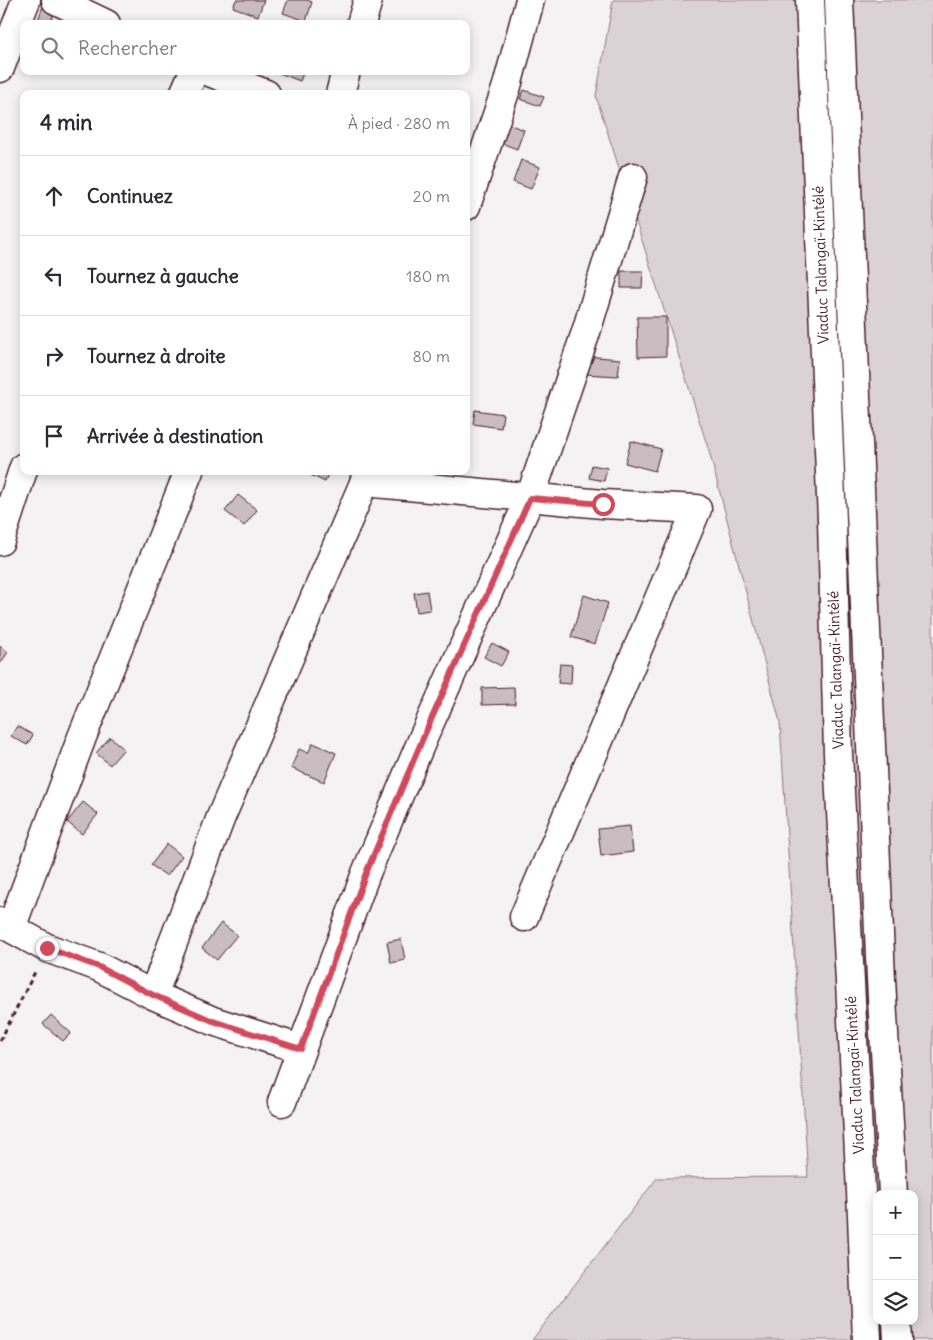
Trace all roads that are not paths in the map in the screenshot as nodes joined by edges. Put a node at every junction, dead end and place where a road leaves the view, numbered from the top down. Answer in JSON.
{"nodes":[{"id":1,"x":26,"y":0,"type":"edge"},
{"id":2,"x":56,"y":0,"type":"edge"},
{"id":3,"x":368,"y":0,"type":"edge"},
{"id":4,"x":530,"y":0,"type":"edge"},
{"id":5,"x":810,"y":0,"type":"edge"},
{"id":6,"x":839,"y":0,"type":"edge"},
{"id":7,"x":98,"y":20,"type":"edge"},
{"id":8,"x":362,"y":20,"type":"edge"},
{"id":9,"x":0,"y":68,"type":"edge"},
{"id":10,"x":192,"y":75,"type":"edge"},
{"id":11,"x":216,"y":75,"type":"edge"},
{"id":12,"x":345,"y":75,"type":"edge"},
{"id":13,"x":186,"y":90,"type":"edge"},
{"id":14,"x":256,"y":90,"type":"edge"},
{"id":15,"x":341,"y":90,"type":"edge"},
{"id":16,"x":633,"y":177,"type":"dead end"},
{"id":17,"x":470,"y":194,"type":"edge"},
{"id":18,"x":21,"y":475,"type":"edge"},
{"id":19,"x":187,"y":475,"type":"edge"},
{"id":20,"x":366,"y":477,"type":"edge"},
{"id":21,"x":530,"y":498,"type":"junction"},
{"id":22,"x":0,"y":541,"type":"edge"},
{"id":23,"x":524,"y":917,"type":"dead end"},
{"id":24,"x":6,"y":925,"type":"edge"},
{"id":25,"x":153,"y":995,"type":"junction"},
{"id":26,"x":301,"y":1049,"type":"junction"},
{"id":27,"x":282,"y":1102,"type":"dead end"},
{"id":28,"x":893,"y":1190,"type":"edge"},
{"id":29,"x":897,"y":1325,"type":"edge"},
{"id":30,"x":867,"y":1340,"type":"edge"},
{"id":31,"x":898,"y":1340,"type":"edge"}],
"edges":[{"from":1,"to":9,"type":"main road"},
{"from":2,"to":7,"type":"main road"},
{"from":3,"to":8,"type":"main road"},
{"from":4,"to":17,"type":"main road"},
{"from":5,"to":30,"type":"main road","name":"Viaduc Talangaï-Kintélé"},
{"from":6,"to":28,"type":"main road","name":"Viaduc Talangaï-Kintélé"},
{"from":10,"to":13,"type":"main road"},
{"from":11,"to":14,"type":"main road"},
{"from":12,"to":15,"type":"main road"},
{"from":16,"to":21,"type":"main road"},
{"from":18,"to":22,"type":"main road"},
{"from":19,"to":24,"type":"main road"},
{"from":20,"to":21,"type":"main road"},
{"from":20,"to":25,"type":"main road"},
{"from":21,"to":23,"type":"main road"},
{"from":21,"to":26,"type":"main road"},
{"from":24,"to":25,"type":"main road"},
{"from":25,"to":26,"type":"main road"},
{"from":26,"to":27,"type":"main road"},
{"from":29,"to":31,"type":"main road"}]}
